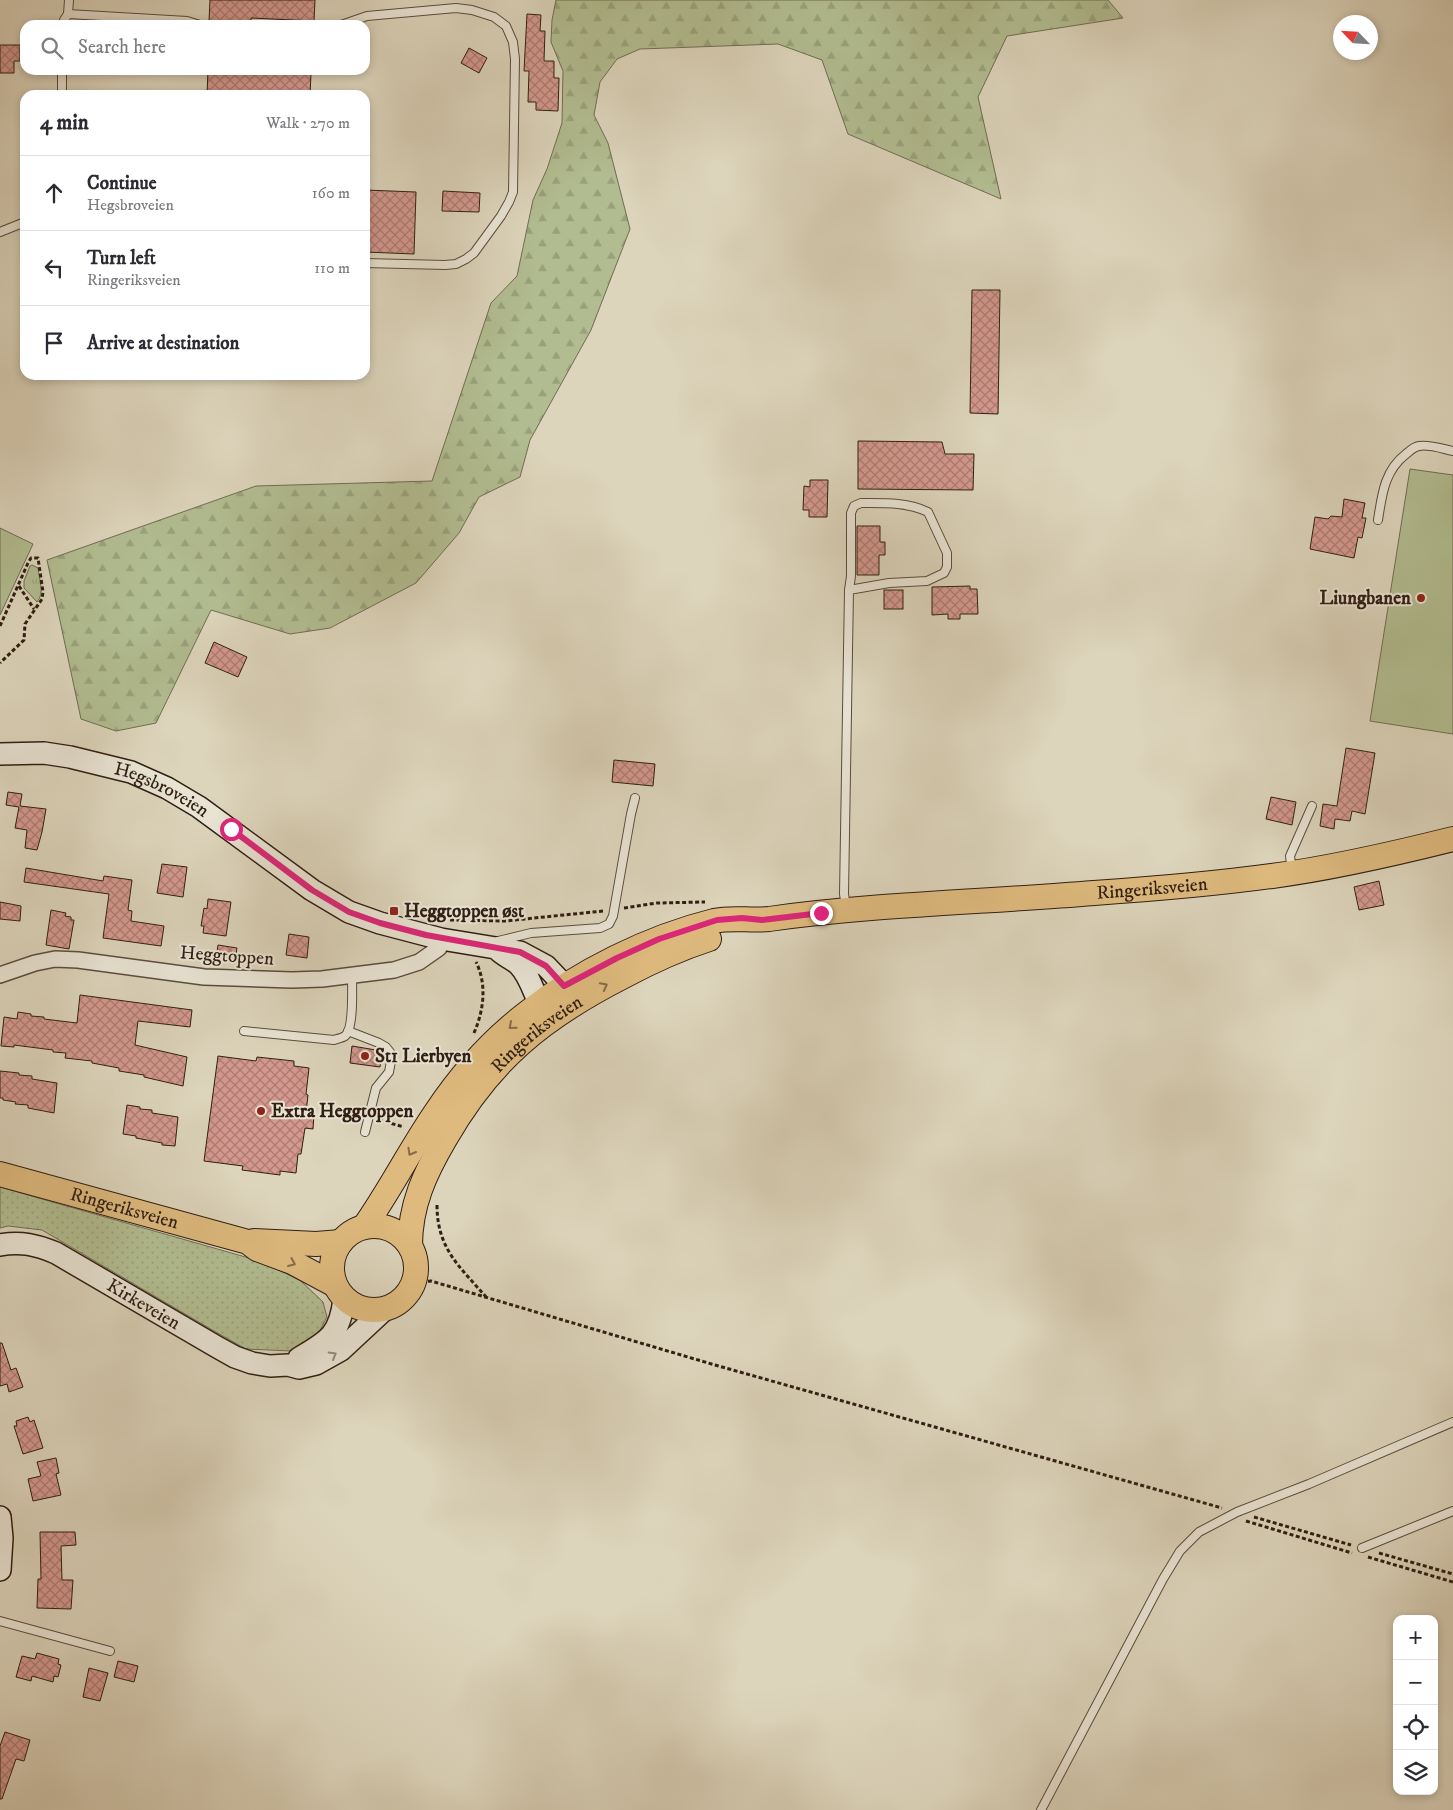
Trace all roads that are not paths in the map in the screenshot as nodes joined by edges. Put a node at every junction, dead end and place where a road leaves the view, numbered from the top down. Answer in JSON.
{"nodes":[{"id":1,"x":69,"y":0,"type":"edge"},
{"id":2,"x":68,"y":14,"type":"junction"},
{"id":3,"x":64,"y":20,"type":"edge"},
{"id":4,"x":170,"y":20,"type":"edge"},
{"id":5,"x":355,"y":20,"type":"edge"},
{"id":6,"x":62,"y":75,"type":"edge"},
{"id":7,"x":62,"y":90,"type":"edge"},
{"id":8,"x":20,"y":224,"type":"edge"},
{"id":9,"x":0,"y":232,"type":"edge"},
{"id":10,"x":370,"y":262,"type":"edge"},
{"id":11,"x":1453,"y":451,"type":"edge"},
{"id":12,"x":1378,"y":520,"type":"dead end"},
{"id":13,"x":849,"y":590,"type":"junction"},
{"id":14,"x":0,"y":754,"type":"edge"},
{"id":15,"x":635,"y":798,"type":"dead end"},
{"id":16,"x":1312,"y":806,"type":"dead end"},
{"id":17,"x":1453,"y":839,"type":"edge"},
{"id":18,"x":1292,"y":873,"type":"junction"},
{"id":19,"x":847,"y":911,"type":"junction"},
{"id":20,"x":762,"y":920,"type":"junction"},
{"id":21,"x":444,"y":929,"type":"junction"},
{"id":22,"x":484,"y":950,"type":"junction"},
{"id":23,"x":0,"y":976,"type":"edge"},
{"id":24,"x":352,"y":976,"type":"junction"},
{"id":25,"x":564,"y":986,"type":"junction"},
{"id":26,"x":539,"y":1003,"type":"junction"},
{"id":27,"x":562,"y":1011,"type":"junction"},
{"id":28,"x":244,"y":1030,"type":"dead end"},
{"id":29,"x":348,"y":1032,"type":"junction"},
{"id":30,"x":365,"y":1132,"type":"dead end"},
{"id":31,"x":0,"y":1174,"type":"edge"},
{"id":32,"x":364,"y":1227,"type":"junction"},
{"id":33,"x":248,"y":1242,"type":"junction"},
{"id":34,"x":341,"y":1242,"type":"junction"},
{"id":35,"x":0,"y":1245,"type":"edge"},
{"id":36,"x":410,"y":1246,"type":"junction"},
{"id":37,"x":340,"y":1292,"type":"junction"},
{"id":38,"x":384,"y":1310,"type":"junction"},
{"id":39,"x":288,"y":1365,"type":"junction"},
{"id":40,"x":1453,"y":1422,"type":"edge"},
{"id":41,"x":1453,"y":1511,"type":"edge"},
{"id":42,"x":0,"y":1516,"type":"edge"},
{"id":43,"x":1360,"y":1551,"type":"road end"},
{"id":44,"x":0,"y":1570,"type":"edge"},
{"id":45,"x":0,"y":1622,"type":"edge"},
{"id":46,"x":110,"y":1651,"type":"dead end"},
{"id":47,"x":1041,"y":1810,"type":"edge"}],
"edges":[{"from":1,"to":2,"type":"lane"},
{"from":2,"to":3,"type":"lane"},
{"from":2,"to":4,"type":"lane"},
{"from":5,"to":10,"type":"lane"},
{"from":6,"to":7,"type":"lane"},
{"from":8,"to":9,"type":"lane"},
{"from":11,"to":12,"type":"lane"},
{"from":13,"to":13,"type":"lane"},
{"from":13,"to":19,"type":"lane"},
{"from":14,"to":21,"type":"street","name":"Hegsbroveien"},
{"from":15,"to":22,"type":"lane"},
{"from":16,"to":18,"type":"lane"},
{"from":17,"to":18,"type":"main road","name":"Ringeriksveien"},
{"from":18,"to":19,"type":"main road","name":"Ringeriksveien"},
{"from":19,"to":20,"type":"main road","name":"Ringeriksveien"},
{"from":20,"to":25,"type":"main road","name":"Ringeriksveien"},
{"from":27,"to":20,"type":"main road","name":"Ringeriksveien","one_way":true},
{"from":21,"to":22,"type":"street","name":"Hegsbroveien"},
{"from":21,"to":24,"type":"street","name":"Heggtoppen"},
{"from":22,"to":25,"type":"street","name":"Hegsbroveien"},
{"from":22,"to":26,"type":"street","name":"Hegsbroveien"},
{"from":23,"to":24,"type":"street","name":"Heggtoppen"},
{"from":24,"to":29,"type":"lane"},
{"from":25,"to":26,"type":"main road","name":"Ringeriksveien"},
{"from":25,"to":27,"type":"street"},
{"from":26,"to":27,"type":"street"},
{"from":26,"to":32,"type":"main road","name":"Ringeriksveien","one_way":true},
{"from":27,"to":36,"type":"main road","name":"Ringeriksveien"},
{"from":28,"to":29,"type":"lane"},
{"from":29,"to":30,"type":"lane"},
{"from":31,"to":33,"type":"main road","name":"Ringeriksveien"},
{"from":32,"to":34,"type":"main road"},
{"from":32,"to":36,"type":"main road"},
{"from":33,"to":34,"type":"main road","name":"Ringeriksveien"},
{"from":33,"to":37,"type":"main road","name":"Ringeriksveien","one_way":true},
{"from":34,"to":37,"type":"main road"},
{"from":35,"to":39,"type":"street","name":"Kirkeveien"},
{"from":36,"to":38,"type":"main road"},
{"from":37,"to":38,"type":"main road"},
{"from":37,"to":39,"type":"street"},
{"from":39,"to":38,"type":"street","name":"Kirkeveien","one_way":true},
{"from":40,"to":47,"type":"lane"},
{"from":41,"to":43,"type":"lane"},
{"from":42,"to":44,"type":"street"},
{"from":45,"to":46,"type":"lane"}]}
